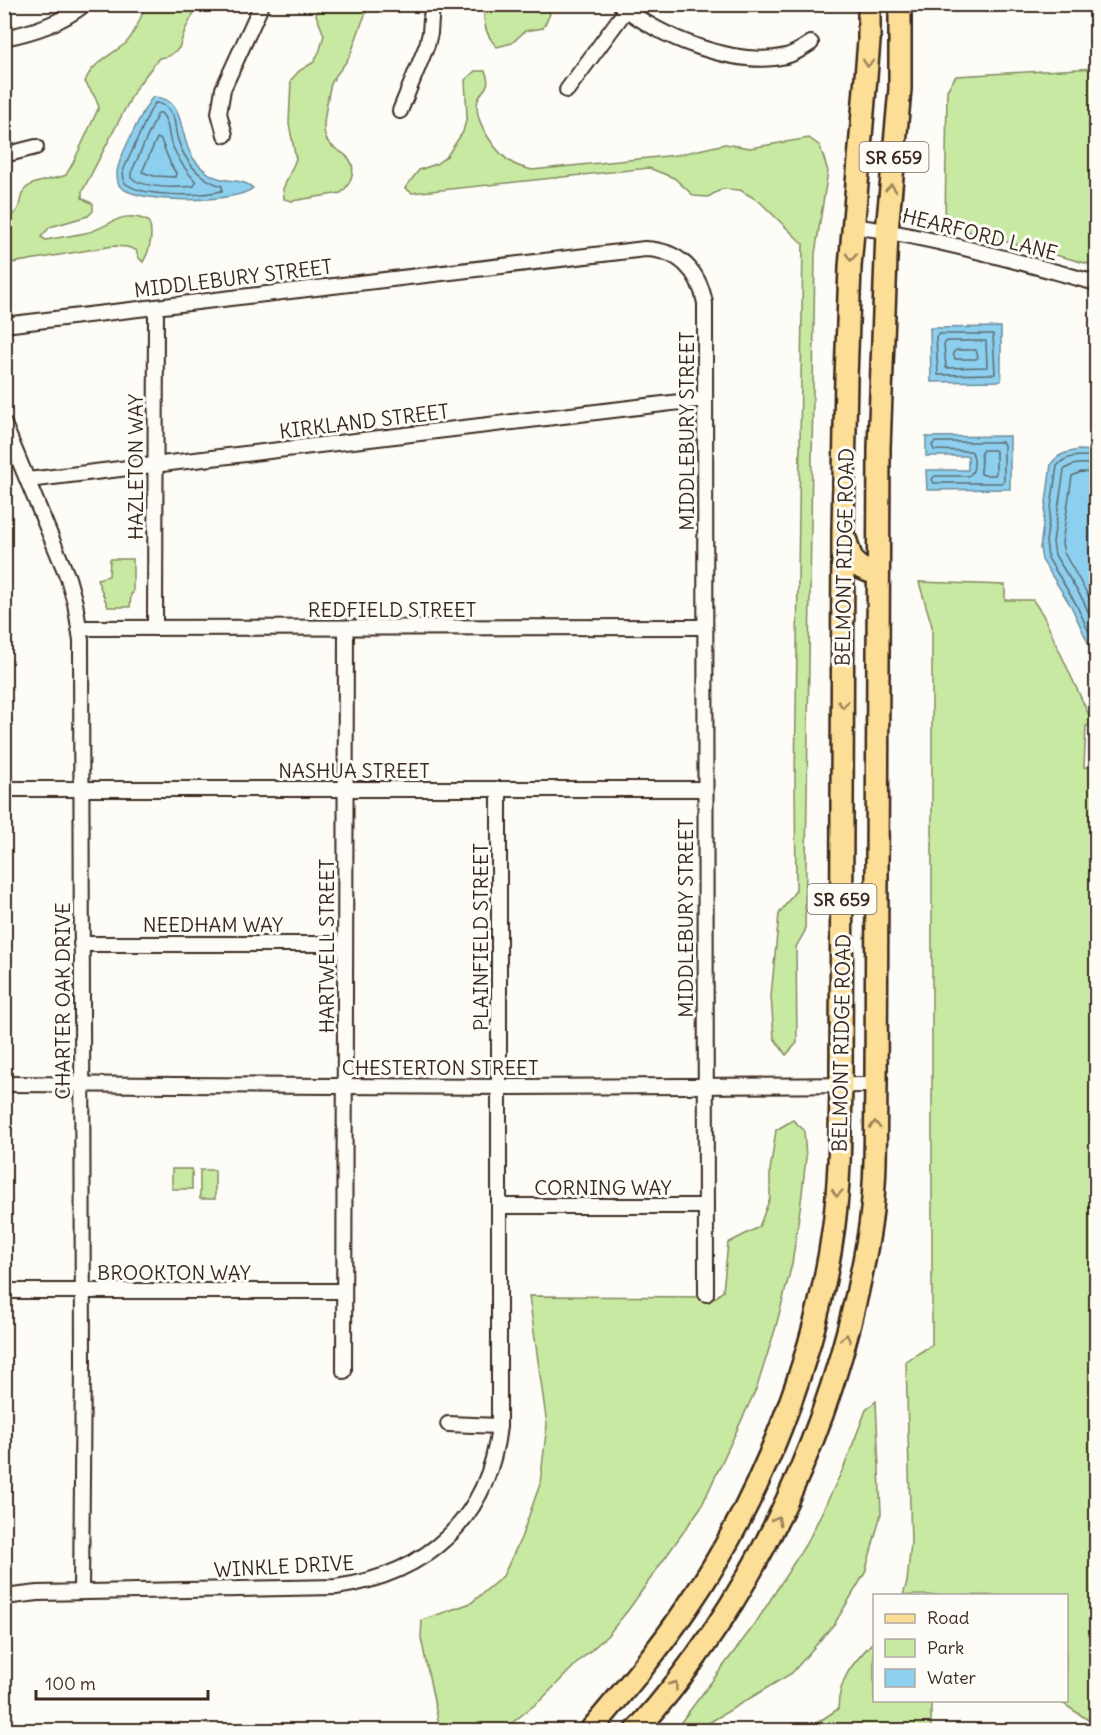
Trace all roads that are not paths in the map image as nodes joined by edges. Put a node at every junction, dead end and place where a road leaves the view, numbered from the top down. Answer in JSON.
{"nodes":[{"id":1,"x":85,"y":4,"type":"edge"},
{"id":2,"x":262,"y":4,"type":"edge"},
{"id":3,"x":432,"y":4,"type":"edge"},
{"id":4,"x":869,"y":4,"type":"edge"},
{"id":5,"x":900,"y":4,"type":"edge"},
{"id":6,"x":623,"y":7,"type":"edge"},
{"id":7,"x":4,"y":38,"type":"edge"},
{"id":8,"x":811,"y":43,"type":"dead end"},
{"id":9,"x":567,"y":90,"type":"dead end"},
{"id":10,"x":400,"y":111,"type":"dead end"},
{"id":11,"x":225,"y":135,"type":"dead end"},
{"id":12,"x":36,"y":147,"type":"dead end"},
{"id":13,"x":4,"y":155,"type":"edge"},
{"id":14,"x":854,"y":226,"type":"junction"},
{"id":15,"x":887,"y":231,"type":"junction"},
{"id":16,"x":1096,"y":283,"type":"edge"},
{"id":17,"x":156,"y":307,"type":"junction"},
{"id":18,"x":4,"y":325,"type":"edge"},
{"id":19,"x":705,"y":399,"type":"junction"},
{"id":20,"x":4,"y":424,"type":"edge"},
{"id":21,"x":154,"y":465,"type":"junction"},
{"id":22,"x":28,"y":480,"type":"junction"},
{"id":23,"x":843,"y":531,"type":"junction"},
{"id":24,"x":878,"y":574,"type":"junction"},
{"id":25,"x":705,"y":627,"type":"junction"},
{"id":26,"x":80,"y":628,"type":"junction"},
{"id":27,"x":155,"y":628,"type":"junction"},
{"id":28,"x":346,"y":629,"type":"junction"},
{"id":29,"x":4,"y":789,"type":"edge"},
{"id":30,"x":81,"y":789,"type":"junction"},
{"id":31,"x":346,"y":789,"type":"junction"},
{"id":32,"x":500,"y":789,"type":"junction"},
{"id":33,"x":704,"y":789,"type":"junction"},
{"id":34,"x":81,"y":944,"type":"junction"},
{"id":35,"x":345,"y":944,"type":"junction"},
{"id":36,"x":4,"y":1084,"type":"edge"},
{"id":37,"x":81,"y":1084,"type":"junction"},
{"id":38,"x":842,"y":1084,"type":"junction"},
{"id":39,"x":876,"y":1084,"type":"junction"},
{"id":40,"x":345,"y":1086,"type":"junction"},
{"id":41,"x":501,"y":1086,"type":"junction"},
{"id":42,"x":707,"y":1086,"type":"junction"},
{"id":43,"x":500,"y":1206,"type":"junction"},
{"id":44,"x":706,"y":1206,"type":"junction"},
{"id":45,"x":4,"y":1291,"type":"edge"},
{"id":46,"x":82,"y":1291,"type":"junction"},
{"id":47,"x":344,"y":1291,"type":"junction"},
{"id":48,"x":706,"y":1294,"type":"dead end"},
{"id":49,"x":500,"y":1302,"type":"joint"},
{"id":50,"x":344,"y":1371,"type":"dead end"},
{"id":51,"x":448,"y":1424,"type":"dead end"},
{"id":52,"x":499,"y":1425,"type":"junction"},
{"id":53,"x":81,"y":1592,"type":"junction"},
{"id":54,"x":4,"y":1597,"type":"edge"},
{"id":55,"x":591,"y":1731,"type":"edge"},
{"id":56,"x":637,"y":1731,"type":"edge"}],
"edges":[{"from":1,"to":7,"type":"street"},
{"from":2,"to":11,"type":"street"},
{"from":3,"to":10,"type":"street"},
{"from":4,"to":14,"type":"main road","name":"BELMONT RIDGE ROAD","number":"SR 659","one_way":true},
{"from":15,"to":5,"type":"main road","name":"BELMONT RIDGE ROAD","number":"SR 659","one_way":true},
{"from":6,"to":8,"type":"street"},
{"from":6,"to":9,"type":"street"},
{"from":12,"to":13,"type":"street"},
{"from":14,"to":15,"type":"street","name":"HEARFORD LANE"},
{"from":14,"to":23,"type":"main road","name":"BELMONT RIDGE ROAD","number":"SR 659","one_way":true},
{"from":15,"to":16,"type":"street","name":"HEARFORD LANE"},
{"from":15,"to":24,"type":"main road","name":"BELMONT RIDGE ROAD","number":"SR 659"},
{"from":17,"to":18,"type":"street","name":"MIDDLEBURY STREET"},
{"from":17,"to":19,"type":"street","name":"MIDDLEBURY STREET"},
{"from":17,"to":21,"type":"street","name":"HAZLETON WAY"},
{"from":19,"to":21,"type":"street","name":"KIRKLAND STREET"},
{"from":19,"to":25,"type":"street","name":"MIDDLEBURY STREET"},
{"from":20,"to":22,"type":"street","name":"CHARTER OAK DRIVE"},
{"from":21,"to":22,"type":"street","name":"KIRKLAND STREET"},
{"from":21,"to":27,"type":"street","name":"HAZLETON WAY"},
{"from":22,"to":26,"type":"street","name":"CHARTER OAK DRIVE"},
{"from":23,"to":24,"type":"main road"},
{"from":23,"to":38,"type":"main road","name":"BELMONT RIDGE ROAD","number":"SR 659","one_way":true},
{"from":24,"to":39,"type":"main road","name":"BELMONT RIDGE ROAD","number":"SR 659"},
{"from":25,"to":28,"type":"street","name":"REDFIELD STREET"},
{"from":25,"to":33,"type":"street","name":"MIDDLEBURY STREET"},
{"from":26,"to":27,"type":"street","name":"REDFIELD STREET"},
{"from":26,"to":30,"type":"street","name":"CHARTER OAK DRIVE"},
{"from":27,"to":28,"type":"street","name":"REDFIELD STREET"},
{"from":28,"to":31,"type":"street","name":"HARTWELL STREET"},
{"from":29,"to":30,"type":"street","name":"NASHUA STREET"},
{"from":30,"to":31,"type":"street","name":"NASHUA STREET"},
{"from":30,"to":34,"type":"street","name":"CHARTER OAK DRIVE"},
{"from":31,"to":32,"type":"street","name":"NASHUA STREET"},
{"from":31,"to":35,"type":"street","name":"HARTWELL STREET"},
{"from":32,"to":33,"type":"street","name":"NASHUA STREET"},
{"from":32,"to":41,"type":"street","name":"PLAINFIELD STREET"},
{"from":33,"to":42,"type":"street","name":"MIDDLEBURY STREET"},
{"from":34,"to":35,"type":"street","name":"NEEDHAM WAY"},
{"from":34,"to":37,"type":"street","name":"CHARTER OAK DRIVE"},
{"from":35,"to":40,"type":"street","name":"HARTWELL STREET"},
{"from":36,"to":37,"type":"street","name":"CHESTERTON STREET"},
{"from":37,"to":40,"type":"street","name":"CHESTERTON STREET"},
{"from":37,"to":46,"type":"street","name":"CHARTER OAK DRIVE"},
{"from":38,"to":39,"type":"street","name":"CHESTERTON STREET"},
{"from":38,"to":42,"type":"street","name":"CHESTERTON STREET"},
{"from":38,"to":55,"type":"main road","name":"BELMONT RIDGE ROAD","number":"SR 659","one_way":true},
{"from":56,"to":39,"type":"main road","name":"BELMONT RIDGE ROAD","number":"SR 659","one_way":true},
{"from":40,"to":41,"type":"street","name":"CHESTERTON STREET"},
{"from":40,"to":47,"type":"street","name":"HARTWELL STREET"},
{"from":41,"to":42,"type":"street","name":"CHESTERTON STREET"},
{"from":41,"to":43,"type":"street","name":"PLAINFIELD STREET"},
{"from":42,"to":44,"type":"street","name":"MIDDLEBURY STREET"},
{"from":43,"to":44,"type":"street","name":"CORNING WAY"},
{"from":43,"to":49,"type":"street","name":"PLAINFIELD STREET"},
{"from":44,"to":48,"type":"street","name":"MIDDLEBURY STREET"},
{"from":45,"to":46,"type":"street","name":"BROOKTON WAY"},
{"from":46,"to":47,"type":"street","name":"BROOKTON WAY"},
{"from":46,"to":53,"type":"street","name":"CHARTER OAK DRIVE"},
{"from":47,"to":50,"type":"street","name":"HARTWELL STREET"},
{"from":49,"to":52,"type":"street","name":"WINKLE DRIVE"},
{"from":51,"to":52,"type":"street"},
{"from":52,"to":53,"type":"street","name":"WINKLE DRIVE"},
{"from":53,"to":54,"type":"street","name":"WINKLE DRIVE"}]}
